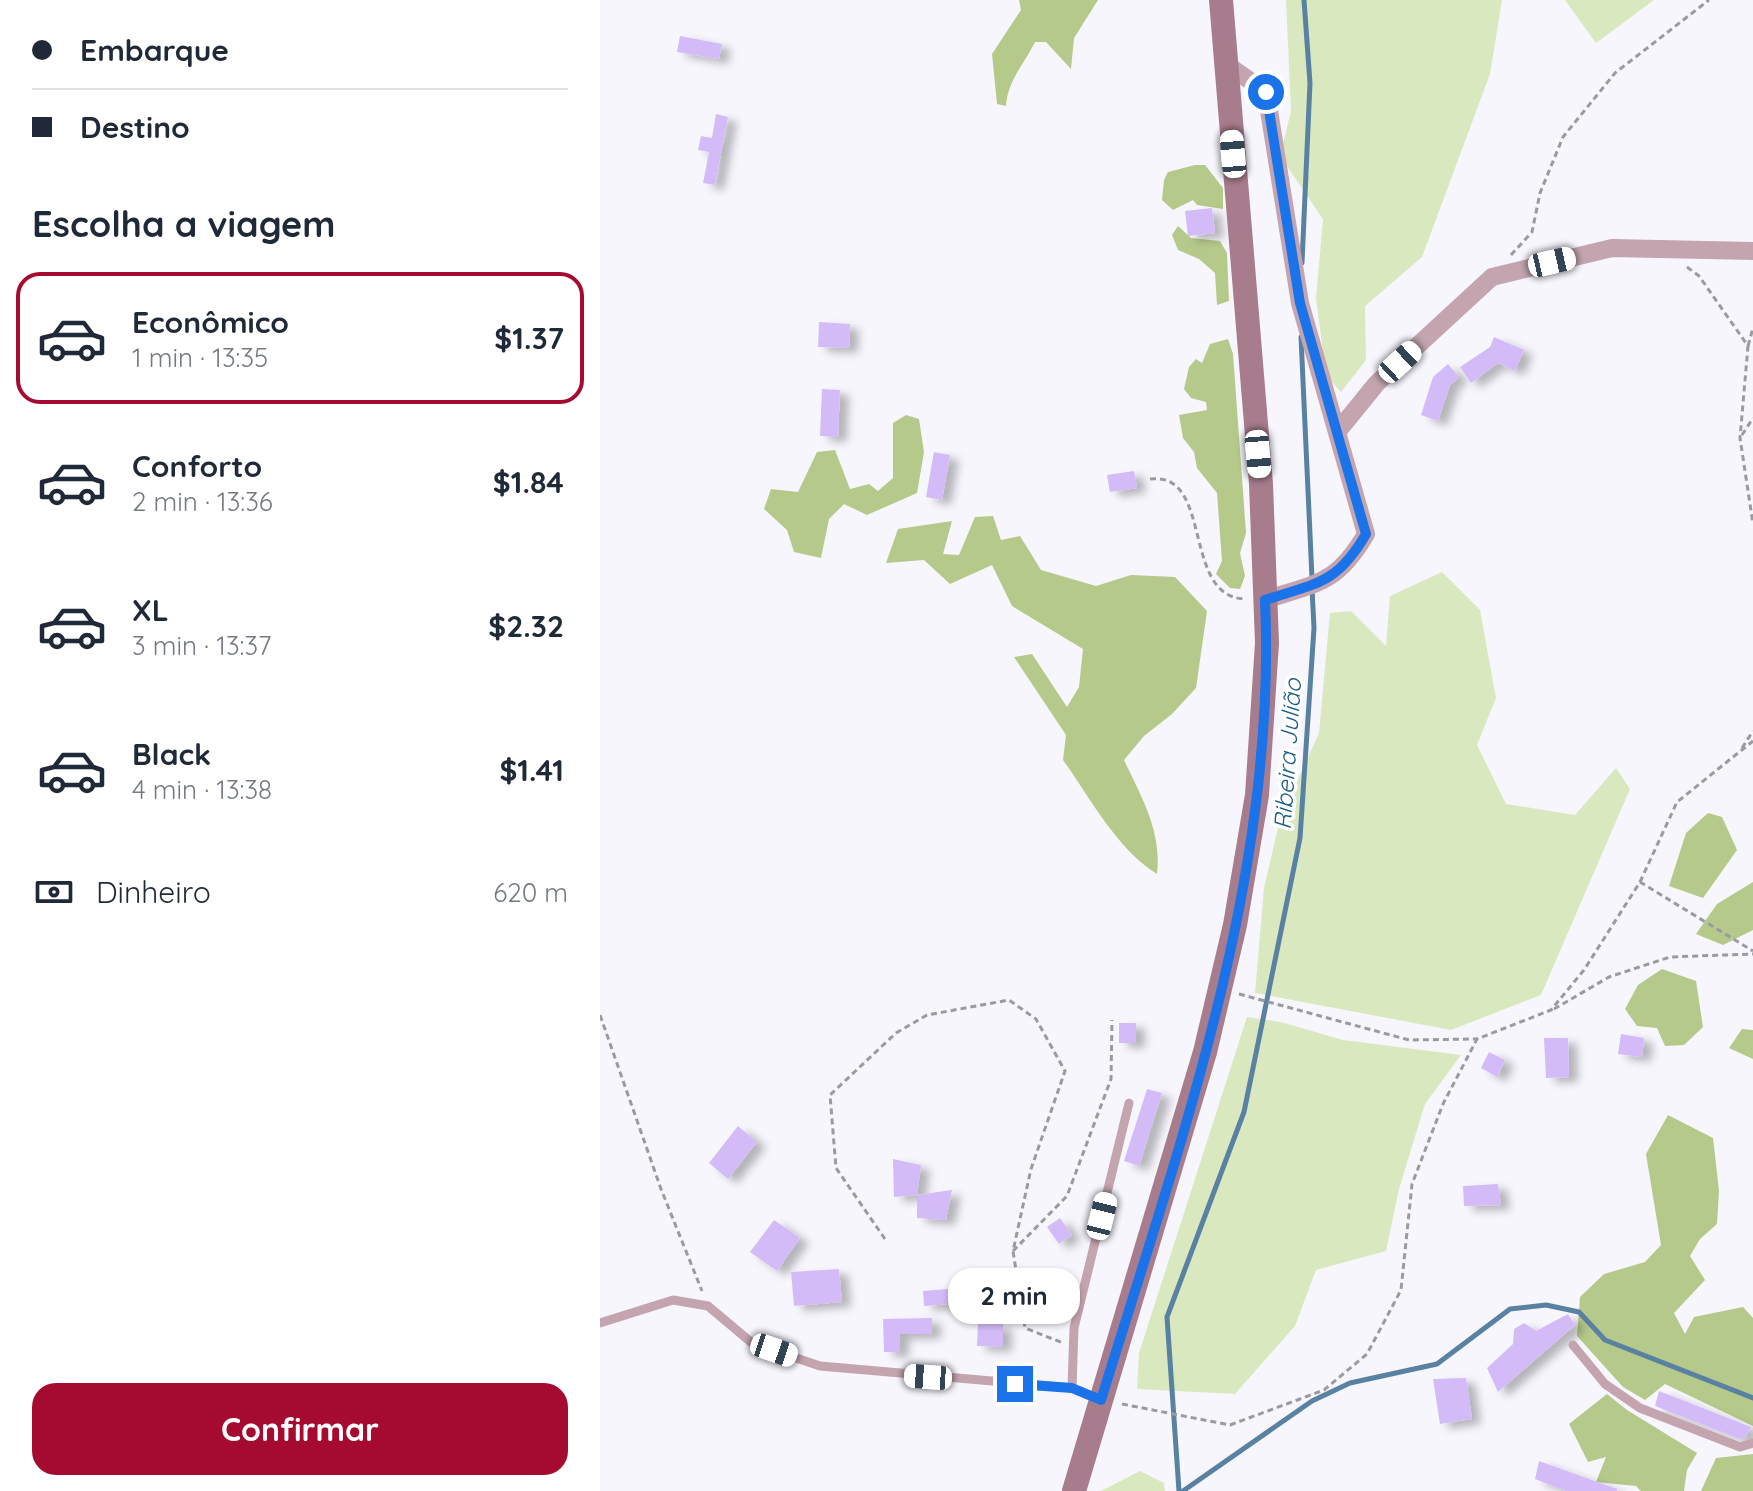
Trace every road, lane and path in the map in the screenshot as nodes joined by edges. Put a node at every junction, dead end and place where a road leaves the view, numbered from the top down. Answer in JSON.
{"nodes":[{"id":1,"x":1221,"y":0,"type":"edge"},
{"id":2,"x":1709,"y":0,"type":"edge"},
{"id":3,"x":1226,"y":64,"type":"junction"},
{"id":4,"x":1665,"y":248,"type":"junction"},
{"id":5,"x":1753,"y":251,"type":"edge"},
{"id":6,"x":1492,"y":277,"type":"junction"},
{"id":7,"x":1753,"y":328,"type":"edge"},
{"id":8,"x":1748,"y":346,"type":"junction"},
{"id":9,"x":1753,"y":418,"type":"edge"},
{"id":10,"x":1338,"y":431,"type":"junction"},
{"id":11,"x":1740,"y":438,"type":"junction"},
{"id":12,"x":1150,"y":479,"type":"dead end"},
{"id":13,"x":1753,"y":524,"type":"edge"},
{"id":14,"x":1265,"y":600,"type":"junction"},
{"id":15,"x":1753,"y":731,"type":"edge"},
{"id":16,"x":1753,"y":741,"type":"edge"},
{"id":17,"x":1737,"y":755,"type":"junction"},
{"id":18,"x":1640,"y":882,"type":"junction"},
{"id":19,"x":1753,"y":953,"type":"edge"},
{"id":20,"x":1220,"y":989,"type":"junction"},
{"id":21,"x":1551,"y":1010,"type":"junction"},
{"id":22,"x":600,"y":1015,"type":"edge"},
{"id":23,"x":1112,"y":1020,"type":"dead end"},
{"id":24,"x":1477,"y":1039,"type":"junction"},
{"id":25,"x":1129,"y":1103,"type":"dead end"},
{"id":26,"x":885,"y":1239,"type":"dead end"},
{"id":27,"x":1013,"y":1251,"type":"junction"},
{"id":28,"x":708,"y":1306,"type":"junction"},
{"id":29,"x":600,"y":1323,"type":"edge"},
{"id":30,"x":1573,"y":1345,"type":"dead end"},
{"id":31,"x":1074,"y":1347,"type":"junction"},
{"id":32,"x":1072,"y":1388,"type":"junction"},
{"id":33,"x":1101,"y":1400,"type":"junction"},
{"id":34,"x":1753,"y":1443,"type":"edge"},
{"id":35,"x":1074,"y":1491,"type":"edge"}],
"edges":[{"from":1,"to":3,"type":"main road"},
{"from":2,"to":6,"type":"path"},
{"from":3,"to":10,"type":"street"},
{"from":3,"to":14,"type":"main road"},
{"from":4,"to":5,"type":"street"},
{"from":4,"to":6,"type":"street"},
{"from":4,"to":8,"type":"path"},
{"from":6,"to":10,"type":"street"},
{"from":7,"to":8,"type":"path"},
{"from":8,"to":11,"type":"path"},
{"from":9,"to":11,"type":"path"},
{"from":10,"to":14,"type":"street"},
{"from":11,"to":13,"type":"path"},
{"from":12,"to":14,"type":"path"},
{"from":14,"to":20,"type":"main road"},
{"from":15,"to":17,"type":"path"},
{"from":16,"to":17,"type":"path"},
{"from":17,"to":18,"type":"path"},
{"from":18,"to":19,"type":"path"},
{"from":18,"to":21,"type":"path"},
{"from":19,"to":21,"type":"path"},
{"from":20,"to":24,"type":"path"},
{"from":20,"to":33,"type":"main road"},
{"from":21,"to":24,"type":"path"},
{"from":22,"to":28,"type":"path"},
{"from":23,"to":27,"type":"path"},
{"from":24,"to":33,"type":"path"},
{"from":25,"to":31,"type":"lane"},
{"from":26,"to":27,"type":"path"},
{"from":27,"to":31,"type":"path"},
{"from":28,"to":29,"type":"lane"},
{"from":28,"to":32,"type":"lane"},
{"from":30,"to":34,"type":"lane"},
{"from":31,"to":32,"type":"lane"},
{"from":32,"to":33,"type":"lane"},
{"from":33,"to":35,"type":"main road"}]}
